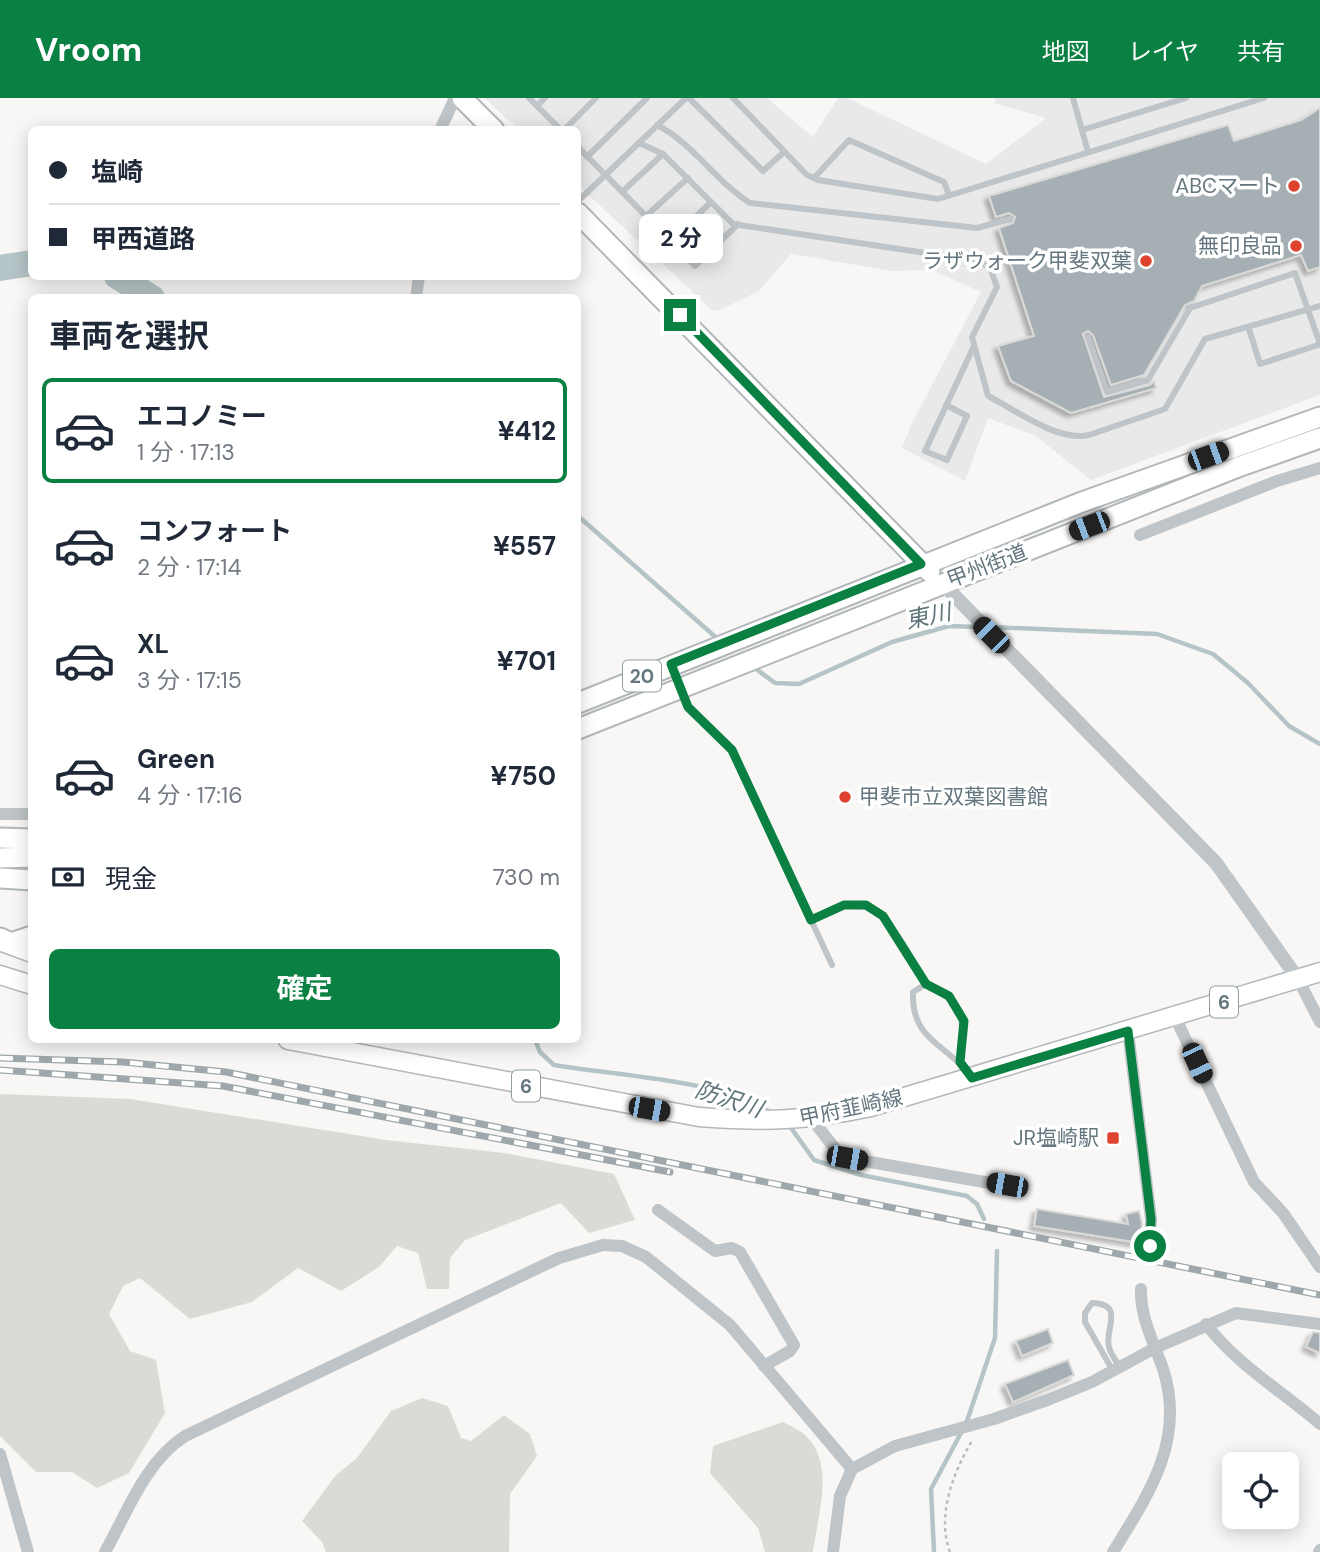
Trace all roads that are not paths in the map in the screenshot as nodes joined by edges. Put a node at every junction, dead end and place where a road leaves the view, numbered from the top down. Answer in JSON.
{"nodes":[{"id":1,"x":455,"y":98,"type":"edge"},
{"id":2,"x":462,"y":98,"type":"edge"},
{"id":3,"x":530,"y":98,"type":"edge"},
{"id":4,"x":545,"y":98,"type":"edge"},
{"id":5,"x":596,"y":98,"type":"edge"},
{"id":6,"x":647,"y":98,"type":"edge"},
{"id":7,"x":688,"y":98,"type":"edge"},
{"id":8,"x":733,"y":98,"type":"edge"},
{"id":9,"x":1073,"y":98,"type":"edge"},
{"id":10,"x":1186,"y":98,"type":"edge"},
{"id":11,"x":1264,"y":98,"type":"edge"},
{"id":12,"x":537,"y":106,"type":"junction"},
{"id":13,"x":657,"y":125,"type":"junction"},
{"id":14,"x":442,"y":126,"type":"edge"},
{"id":15,"x":490,"y":126,"type":"edge"},
{"id":16,"x":559,"y":126,"type":"edge"},
{"id":17,"x":567,"y":126,"type":"edge"},
{"id":18,"x":1082,"y":130,"type":"junction"},
{"id":19,"x":639,"y":143,"type":"junction"},
{"id":20,"x":581,"y":149,"type":"edge"},
{"id":21,"x":785,"y":152,"type":"junction"},
{"id":22,"x":1088,"y":152,"type":"junction"},
{"id":23,"x":663,"y":154,"type":"junction"},
{"id":24,"x":587,"y":156,"type":"junction"},
{"id":25,"x":605,"y":175,"type":"junction"},
{"id":26,"x":688,"y":178,"type":"junction"},
{"id":27,"x":814,"y":178,"type":"junction"},
{"id":28,"x":623,"y":191,"type":"junction"},
{"id":29,"x":949,"y":195,"type":"junction"},
{"id":30,"x":581,"y":198,"type":"edge"},
{"id":31,"x":711,"y":202,"type":"junction"},
{"id":32,"x":581,"y":216,"type":"edge"},
{"id":33,"x":646,"y":216,"type":"junction"},
{"id":34,"x":1010,"y":219,"type":"dead end"},
{"id":35,"x":738,"y":224,"type":"junction"},
{"id":36,"x":671,"y":242,"type":"junction"},
{"id":37,"x":1320,"y":306,"type":"edge"},
{"id":38,"x":1307,"y":310,"type":"junction"},
{"id":39,"x":1249,"y":329,"type":"junction"},
{"id":40,"x":1088,"y":337,"type":"dead end"},
{"id":41,"x":1319,"y":344,"type":"edge"},
{"id":42,"x":974,"y":345,"type":"junction"},
{"id":43,"x":946,"y":405,"type":"junction"},
{"id":44,"x":1320,"y":407,"type":"edge"},
{"id":45,"x":1320,"y":417,"type":"edge"},
{"id":46,"x":1272,"y":433,"type":"junction"},
{"id":47,"x":1320,"y":438,"type":"edge"},
{"id":48,"x":1320,"y":468,"type":"edge"},
{"id":49,"x":1140,"y":535,"type":"dead end"},
{"id":50,"x":921,"y":564,"type":"junction"},
{"id":51,"x":942,"y":583,"type":"junction"},
{"id":52,"x":671,"y":664,"type":"junction"},
{"id":53,"x":680,"y":686,"type":"junction"},
{"id":54,"x":581,"y":702,"type":"edge"},
{"id":55,"x":581,"y":728,"type":"edge"},
{"id":56,"x":0,"y":814,"type":"edge"},
{"id":57,"x":28,"y":814,"type":"edge"},
{"id":58,"x":0,"y":838,"type":"edge"},
{"id":59,"x":28,"y":839,"type":"edge"},
{"id":60,"x":28,"y":857,"type":"edge"},
{"id":61,"x":0,"y":858,"type":"edge"},
{"id":62,"x":0,"y":878,"type":"edge"},
{"id":63,"x":28,"y":880,"type":"edge"},
{"id":64,"x":811,"y":920,"type":"junction"},
{"id":65,"x":28,"y":937,"type":"edge"},
{"id":66,"x":3,"y":943,"type":"edge"},
{"id":67,"x":28,"y":952,"type":"edge"},
{"id":68,"x":832,"y":965,"type":"dead end"},
{"id":69,"x":1320,"y":972,"type":"edge"},
{"id":70,"x":0,"y":975,"type":"edge"},
{"id":71,"x":1298,"y":979,"type":"junction"},
{"id":72,"x":28,"y":984,"type":"edge"},
{"id":73,"x":926,"y":984,"type":"junction"},
{"id":74,"x":1175,"y":1017,"type":"junction"},
{"id":75,"x":1320,"y":1022,"type":"edge"},
{"id":76,"x":1128,"y":1031,"type":"junction"},
{"id":77,"x":309,"y":1043,"type":"edge"},
{"id":78,"x":960,"y":1062,"type":"junction"},
{"id":79,"x":972,"y":1078,"type":"junction"},
{"id":80,"x":806,"y":1120,"type":"junction"},
{"id":81,"x":1007,"y":1185,"type":"dead end"},
{"id":82,"x":658,"y":1210,"type":"dead end"},
{"id":83,"x":1150,"y":1246,"type":"dead end"},
{"id":84,"x":1320,"y":1267,"type":"edge"},
{"id":85,"x":1141,"y":1289,"type":"dead end"},
{"id":86,"x":1206,"y":1324,"type":"junction"},
{"id":87,"x":1320,"y":1325,"type":"edge"},
{"id":88,"x":1155,"y":1348,"type":"junction"},
{"id":89,"x":764,"y":1366,"type":"junction"},
{"id":90,"x":1116,"y":1369,"type":"junction"},
{"id":91,"x":1320,"y":1424,"type":"edge"},
{"id":92,"x":0,"y":1454,"type":"edge"},
{"id":93,"x":852,"y":1469,"type":"junction"},
{"id":94,"x":28,"y":1552,"type":"edge"},
{"id":95,"x":106,"y":1552,"type":"edge"},
{"id":96,"x":833,"y":1552,"type":"edge"},
{"id":97,"x":1113,"y":1552,"type":"edge"}],
"edges":[{"from":1,"to":14,"type":"street"},
{"from":2,"to":15,"type":"highway"},
{"from":3,"to":12,"type":"lane"},
{"from":4,"to":12,"type":"lane"},
{"from":5,"to":17,"type":"lane"},
{"from":6,"to":24,"type":"lane"},
{"from":7,"to":13,"type":"lane"},
{"from":7,"to":21,"type":"lane"},
{"from":8,"to":21,"type":"lane"},
{"from":9,"to":18,"type":"lane"},
{"from":10,"to":18,"type":"lane"},
{"from":11,"to":22,"type":"lane"},
{"from":12,"to":16,"type":"lane"},
{"from":13,"to":19,"type":"lane"},
{"from":13,"to":34,"type":"lane"},
{"from":18,"to":22,"type":"lane"},
{"from":19,"to":23,"type":"lane"},
{"from":19,"to":25,"type":"lane"},
{"from":20,"to":24,"type":"lane"},
{"from":21,"to":27,"type":"lane"},
{"from":22,"to":29,"type":"lane"},
{"from":23,"to":26,"type":"lane"},
{"from":23,"to":28,"type":"lane"},
{"from":24,"to":25,"type":"lane"},
{"from":25,"to":28,"type":"lane"},
{"from":25,"to":30,"type":"lane"},
{"from":26,"to":31,"type":"lane"},
{"from":26,"to":33,"type":"lane"},
{"from":27,"to":29,"type":"lane"},
{"from":27,"to":29,"type":"lane"},
{"from":28,"to":33,"type":"lane"},
{"from":31,"to":35,"type":"lane"},
{"from":31,"to":36,"type":"lane"},
{"from":32,"to":50,"type":"highway"},
{"from":33,"to":36,"type":"lane"},
{"from":35,"to":36,"type":"lane"},
{"from":35,"to":42,"type":"lane"},
{"from":37,"to":38,"type":"lane"},
{"from":38,"to":39,"type":"lane"},
{"from":38,"to":40,"type":"lane"},
{"from":38,"to":41,"type":"lane"},
{"from":39,"to":41,"type":"lane"},
{"from":39,"to":42,"type":"lane"},
{"from":42,"to":43,"type":"lane"},
{"from":43,"to":43,"type":"lane"},
{"from":44,"to":46,"type":"highway","number":"20"},
{"from":45,"to":46,"type":"highway","name":"甲州街道","number":"20"},
{"from":46,"to":50,"type":"highway","name":"甲州街道","number":"20"},
{"from":47,"to":51,"type":"highway","name":"甲州街道","number":"20"},
{"from":48,"to":49,"type":"street"},
{"from":50,"to":51,"type":"highway"},
{"from":50,"to":52,"type":"highway","name":"甲州街道","number":"20"},
{"from":51,"to":53,"type":"highway","name":"甲州街道","number":"20"},
{"from":51,"to":71,"type":"street"},
{"from":52,"to":53,"type":"lane"},
{"from":52,"to":54,"type":"highway","name":"甲州街道","number":"20"},
{"from":53,"to":55,"type":"highway","name":"甲州街道","number":"20"},
{"from":53,"to":64,"type":"lane"},
{"from":56,"to":57,"type":"street"},
{"from":58,"to":59,"type":"highway"},
{"from":60,"to":61,"type":"highway"},
{"from":62,"to":63,"type":"highway"},
{"from":64,"to":68,"type":"lane"},
{"from":64,"to":73,"type":"lane"},
{"from":65,"to":66,"type":"highway"},
{"from":66,"to":67,"type":"main road"},
{"from":69,"to":71,"type":"main road","name":"甲府韮崎線","number":"6"},
{"from":70,"to":72,"type":"main road"},
{"from":71,"to":74,"type":"main road","name":"甲府韮崎線","number":"6"},
{"from":71,"to":75,"type":"street"},
{"from":73,"to":78,"type":"lane"},
{"from":73,"to":78,"type":"lane"},
{"from":74,"to":76,"type":"main road","name":"甲府韮崎線","number":"6"},
{"from":74,"to":84,"type":"street"},
{"from":76,"to":79,"type":"main road","name":"甲府韮崎線","number":"6"},
{"from":76,"to":83,"type":"street"},
{"from":77,"to":80,"type":"main road","name":"甲府韮崎線","number":"6"},
{"from":78,"to":79,"type":"lane"},
{"from":79,"to":80,"type":"main road","name":"甲府韮崎線","number":"6"},
{"from":80,"to":81,"type":"street"},
{"from":82,"to":89,"type":"street"},
{"from":85,"to":88,"type":"street"},
{"from":86,"to":87,"type":"street"},
{"from":86,"to":88,"type":"street"},
{"from":86,"to":91,"type":"street"},
{"from":88,"to":90,"type":"street"},
{"from":88,"to":97,"type":"street"},
{"from":89,"to":93,"type":"street"},
{"from":89,"to":95,"type":"street"},
{"from":90,"to":90,"type":"lane"},
{"from":90,"to":93,"type":"street"},
{"from":92,"to":94,"type":"street"},
{"from":93,"to":96,"type":"street"}]}
